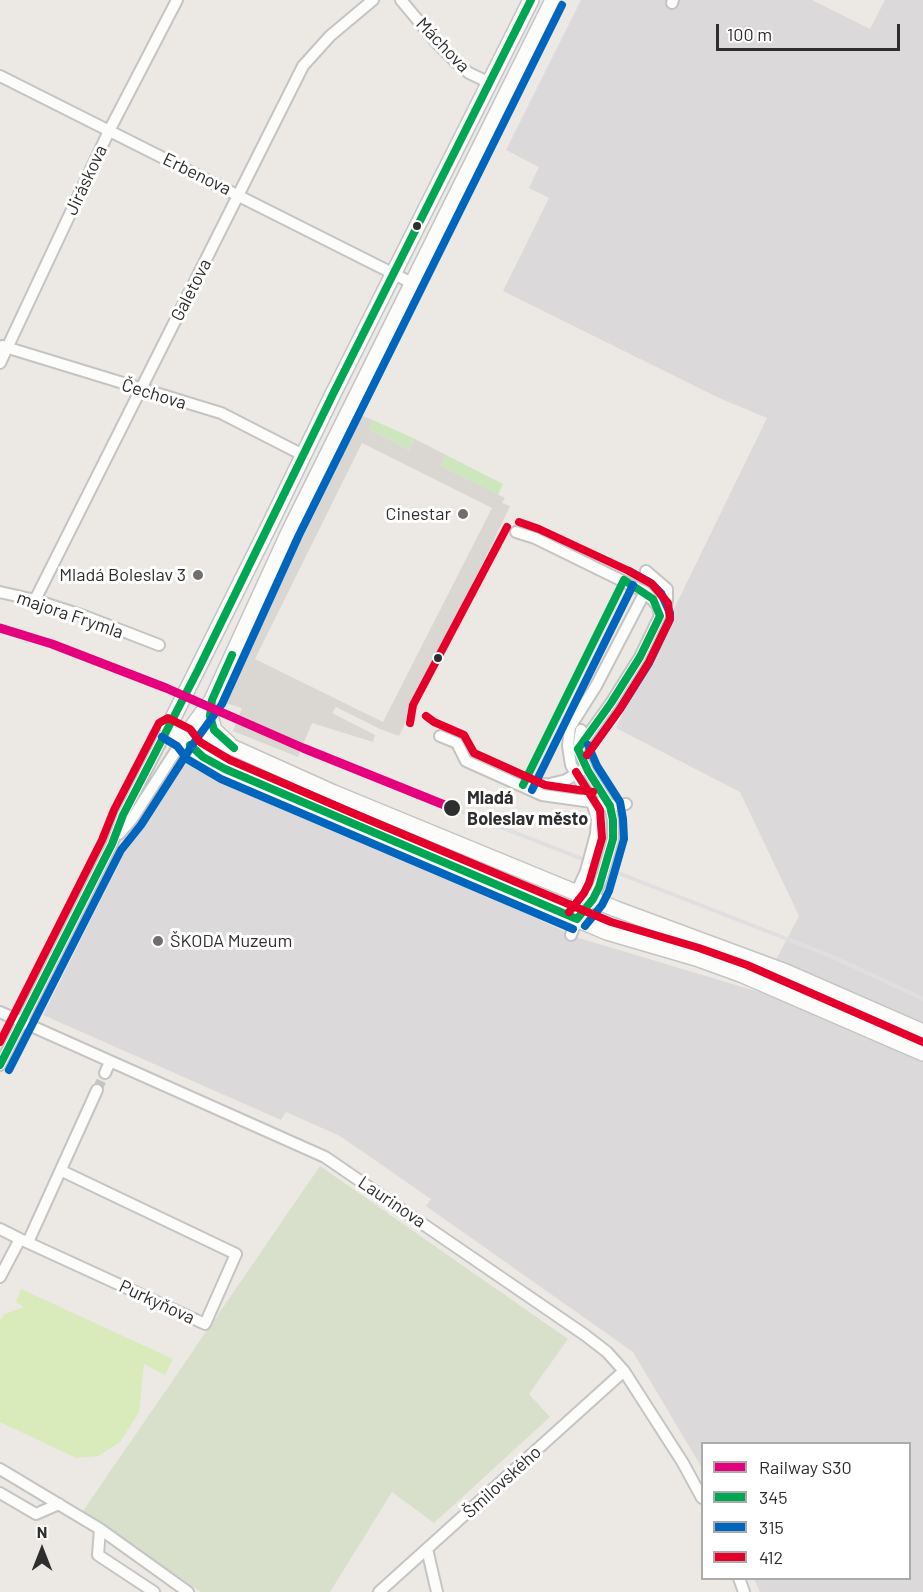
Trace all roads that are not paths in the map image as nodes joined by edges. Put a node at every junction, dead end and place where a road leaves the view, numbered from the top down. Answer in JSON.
{"nodes":[{"id":1,"x":177,"y":0,"type":"edge"},
{"id":2,"x":373,"y":0,"type":"edge"},
{"id":3,"x":401,"y":0,"type":"edge"},
{"id":4,"x":531,"y":0,"type":"edge"},
{"id":5,"x":553,"y":0,"type":"edge"},
{"id":6,"x":0,"y":76,"type":"edge"},
{"id":7,"x":489,"y":83,"type":"junction"},
{"id":8,"x":109,"y":131,"type":"junction"},
{"id":9,"x":239,"y":195,"type":"junction"},
{"id":10,"x":394,"y":273,"type":"junction"},
{"id":11,"x":412,"y":283,"type":"junction"},
{"id":12,"x":3,"y":347,"type":"edge"},
{"id":13,"x":0,"y":363,"type":"edge"},
{"id":14,"x":141,"y":390,"type":"junction"},
{"id":15,"x":303,"y":455,"type":"junction"},
{"id":16,"x":516,"y":532,"type":"dead end"},
{"id":17,"x":646,"y":571,"type":"dead end"},
{"id":18,"x":0,"y":592,"type":"edge"},
{"id":19,"x":645,"y":592,"type":"junction"},
{"id":20,"x":35,"y":600,"type":"junction"},
{"id":21,"x":660,"y":616,"type":"junction"},
{"id":22,"x":159,"y":645,"type":"dead end"},
{"id":23,"x":212,"y":700,"type":"junction"},
{"id":24,"x":168,"y":728,"type":"junction"},
{"id":25,"x":581,"y":730,"type":"dead end"},
{"id":26,"x":440,"y":735,"type":"dead end"},
{"id":27,"x":184,"y":738,"type":"junction"},
{"id":28,"x":234,"y":748,"type":"junction"},
{"id":29,"x":578,"y":749,"type":"junction"},
{"id":30,"x":581,"y":771,"type":"junction"},
{"id":31,"x":523,"y":785,"type":"junction"},
{"id":32,"x":592,"y":802,"type":"junction"},
{"id":33,"x":626,"y":804,"type":"dead end"},
{"id":34,"x":610,"y":806,"type":"junction"},
{"id":35,"x":111,"y":844,"type":"junction"},
{"id":36,"x":577,"y":891,"type":"junction"},
{"id":37,"x":593,"y":899,"type":"junction"},
{"id":38,"x":577,"y":919,"type":"junction"},
{"id":39,"x":572,"y":934,"type":"dead end"},
{"id":40,"x":0,"y":1012,"type":"edge"},
{"id":41,"x":22,"y":1022,"type":"junction"},
{"id":42,"x":923,"y":1032,"type":"edge"},
{"id":43,"x":923,"y":1053,"type":"edge"},
{"id":44,"x":110,"y":1062,"type":"junction"},
{"id":45,"x":0,"y":1065,"type":"edge"},
{"id":46,"x":105,"y":1073,"type":"tunnel mouth"},
{"id":47,"x":97,"y":1090,"type":"tunnel mouth"},
{"id":48,"x":62,"y":1171,"type":"junction"},
{"id":49,"x":0,"y":1229,"type":"edge"},
{"id":50,"x":24,"y":1240,"type":"junction"},
{"id":51,"x":0,"y":1277,"type":"edge"},
{"id":52,"x":624,"y":1371,"type":"junction"},
{"id":53,"x":0,"y":1469,"type":"edge"},
{"id":54,"x":0,"y":1493,"type":"edge"},
{"id":55,"x":701,"y":1496,"type":"edge"},
{"id":56,"x":59,"y":1504,"type":"junction"},
{"id":57,"x":100,"y":1529,"type":"junction"},
{"id":58,"x":427,"y":1549,"type":"junction"},
{"id":59,"x":154,"y":1592,"type":"edge"},
{"id":60,"x":188,"y":1592,"type":"edge"},
{"id":61,"x":379,"y":1592,"type":"edge"},
{"id":62,"x":437,"y":1592,"type":"edge"}],
"edges":[{"from":1,"to":8,"type":"street","name":"Jiráskova"},
{"from":2,"to":9,"type":"street","name":"Galetova"},
{"from":3,"to":7,"type":"street","name":"Máchova"},
{"from":4,"to":7,"type":"street"},
{"from":5,"to":11,"type":"street"},
{"from":6,"to":8,"type":"street","name":"Erbenova"},
{"from":7,"to":10,"type":"street"},
{"from":8,"to":9,"type":"street","name":"Erbenova"},
{"from":8,"to":12,"type":"street","name":"Jiráskova"},
{"from":9,"to":10,"type":"street","name":"Erbenova"},
{"from":9,"to":14,"type":"street","name":"Galetova"},
{"from":10,"to":11,"type":"street","name":"Erbenova"},
{"from":10,"to":15,"type":"street"},
{"from":11,"to":23,"type":"street"},
{"from":12,"to":13,"type":"street","name":"Jiráskova"},
{"from":12,"to":14,"type":"street","name":"Čechova"},
{"from":14,"to":15,"type":"street","name":"Čechova"},
{"from":14,"to":20,"type":"street","name":"Galetova"},
{"from":15,"to":24,"type":"street"},
{"from":16,"to":19,"type":"street"},
{"from":17,"to":21,"type":"street"},
{"from":18,"to":20,"type":"street","name":"majora Frymla"},
{"from":19,"to":21,"type":"street"},
{"from":19,"to":30,"type":"street"},
{"from":20,"to":22,"type":"street","name":"majora Frymla"},
{"from":21,"to":29,"type":"street"},
{"from":23,"to":27,"type":"street"},
{"from":23,"to":28,"type":"street"},
{"from":24,"to":27,"type":"street"},
{"from":24,"to":35,"type":"street"},
{"from":25,"to":29,"type":"street"},
{"from":26,"to":31,"type":"street"},
{"from":27,"to":28,"type":"street"},
{"from":27,"to":35,"type":"street"},
{"from":27,"to":38,"type":"street"},
{"from":28,"to":36,"type":"street"},
{"from":29,"to":30,"type":"street"},
{"from":30,"to":31,"type":"street"},
{"from":30,"to":32,"type":"street"},
{"from":30,"to":34,"type":"street"},
{"from":31,"to":32,"type":"street"},
{"from":32,"to":34,"type":"street"},
{"from":32,"to":36,"type":"street","bridge":true},
{"from":33,"to":34,"type":"street"},
{"from":34,"to":37,"type":"street","bridge":true},
{"from":35,"to":41,"type":"street"},
{"from":36,"to":37,"type":"street"},
{"from":36,"to":38,"type":"street"},
{"from":37,"to":38,"type":"street"},
{"from":37,"to":42,"type":"street"},
{"from":38,"to":39,"type":"street"},
{"from":38,"to":43,"type":"street"},
{"from":40,"to":41,"type":"street","name":"Laurinova"},
{"from":41,"to":44,"type":"street","name":"Laurinova"},
{"from":41,"to":45,"type":"street"},
{"from":44,"to":46,"type":"street"},
{"from":44,"to":52,"type":"street","name":"Laurinova"},
{"from":47,"to":48,"type":"street"},
{"from":48,"to":50,"type":"street"},
{"from":48,"to":50,"type":"street","name":"Purkyňova"},
{"from":49,"to":50,"type":"street","name":"Purkyňova"},
{"from":50,"to":51,"type":"street"},
{"from":52,"to":55,"type":"street","name":"Laurinova"},
{"from":52,"to":58,"type":"street","name":"Šmilovského"},
{"from":53,"to":56,"type":"street"},
{"from":54,"to":56,"type":"street"},
{"from":56,"to":57,"type":"street"},
{"from":57,"to":59,"type":"street"},
{"from":57,"to":60,"type":"street"},
{"from":58,"to":61,"type":"street","name":"Šmilovského"},
{"from":58,"to":62,"type":"street"}]}
